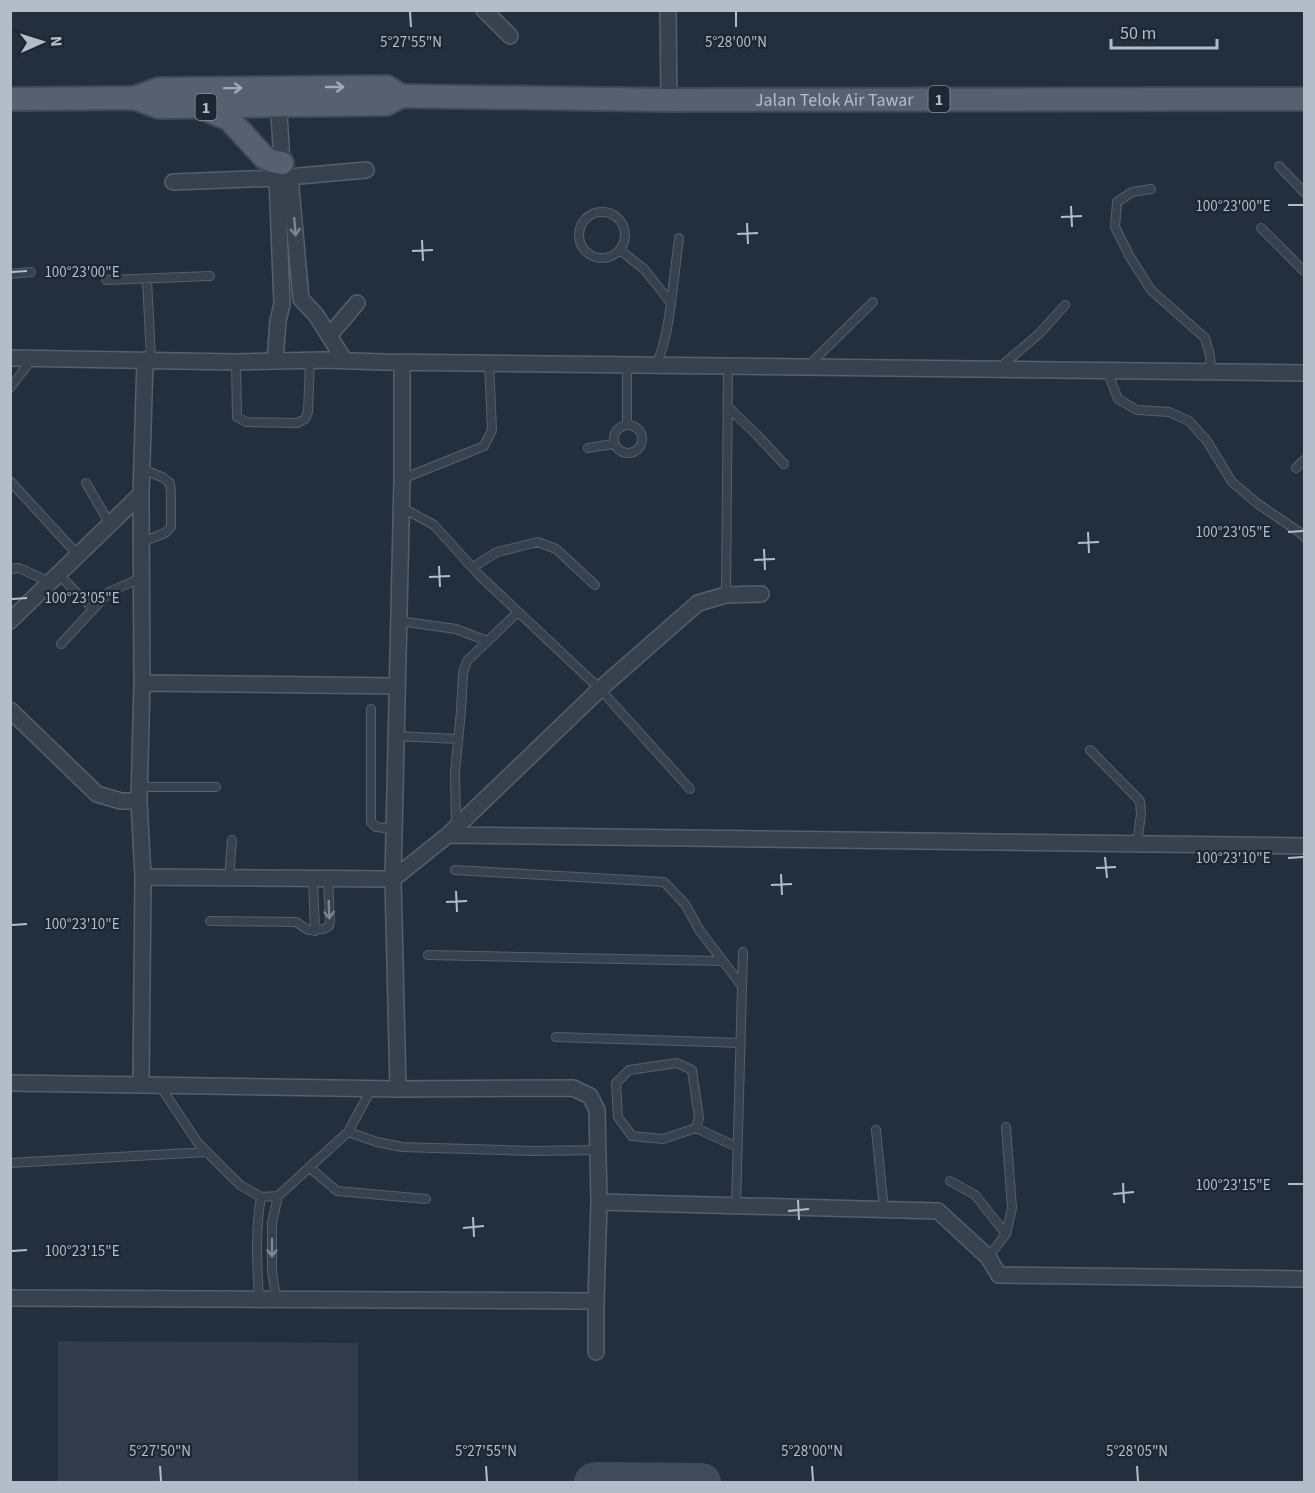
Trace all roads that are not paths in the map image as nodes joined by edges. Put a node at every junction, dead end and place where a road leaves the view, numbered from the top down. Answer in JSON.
{"nodes":[{"id":1,"x":484,"y":10,"type":"edge"},
{"id":2,"x":668,"y":10,"type":"edge"},
{"id":3,"x":510,"y":36,"type":"dead end"},
{"id":4,"x":278,"y":97,"type":"junction"},
{"id":5,"x":134,"y":98,"type":"junction"},
{"id":6,"x":10,"y":99,"type":"edge"},
{"id":7,"x":1305,"y":99,"type":"edge"},
{"id":8,"x":669,"y":100,"type":"junction"},
{"id":9,"x":197,"y":107,"type":"junction"},
{"id":10,"x":1279,"y":166,"type":"dead end"},
{"id":11,"x":366,"y":170,"type":"dead end"},
{"id":12,"x":283,"y":172,"type":"junction"},
{"id":13,"x":173,"y":182,"type":"dead end"},
{"id":14,"x":1151,"y":189,"type":"dead end"},
{"id":15,"x":1305,"y":192,"type":"edge"},
{"id":16,"x":1261,"y":228,"type":"dead end"},
{"id":17,"x":679,"y":238,"type":"dead end"},
{"id":18,"x":620,"y":250,"type":"junction"},
{"id":19,"x":1305,"y":271,"type":"edge"},
{"id":20,"x":31,"y":272,"type":"dead end"},
{"id":21,"x":10,"y":274,"type":"edge"},
{"id":22,"x":210,"y":276,"type":"dead end"},
{"id":23,"x":147,"y":279,"type":"junction"},
{"id":24,"x":106,"y":280,"type":"dead end"},
{"id":25,"x":302,"y":299,"type":"junction"},
{"id":26,"x":873,"y":302,"type":"dead end"},
{"id":27,"x":357,"y":303,"type":"dead end"},
{"id":28,"x":671,"y":303,"type":"junction"},
{"id":29,"x":282,"y":304,"type":"junction"},
{"id":30,"x":1065,"y":305,"type":"dead end"},
{"id":31,"x":329,"y":336,"type":"junction"},
{"id":32,"x":10,"y":358,"type":"edge"},
{"id":33,"x":32,"y":359,"type":"junction"},
{"id":34,"x":148,"y":360,"type":"junction"},
{"id":35,"x":275,"y":361,"type":"junction"},
{"id":36,"x":310,"y":361,"type":"junction"},
{"id":37,"x":345,"y":361,"type":"junction"},
{"id":38,"x":236,"y":362,"type":"junction"},
{"id":39,"x":402,"y":362,"type":"junction"},
{"id":40,"x":489,"y":363,"type":"junction"},
{"id":41,"x":627,"y":365,"type":"junction"},
{"id":42,"x":656,"y":365,"type":"junction"},
{"id":43,"x":728,"y":366,"type":"junction"},
{"id":44,"x":807,"y":367,"type":"junction"},
{"id":45,"x":998,"y":369,"type":"junction"},
{"id":46,"x":1107,"y":370,"type":"junction"},
{"id":47,"x":1211,"y":372,"type":"junction"},
{"id":48,"x":1305,"y":373,"type":"edge"},
{"id":49,"x":10,"y":388,"type":"edge"},
{"id":50,"x":728,"y":407,"type":"junction"},
{"id":51,"x":627,"y":424,"type":"junction"},
{"id":52,"x":613,"y":444,"type":"junction"},
{"id":53,"x":588,"y":448,"type":"dead end"},
{"id":54,"x":1305,"y":460,"type":"edge"},
{"id":55,"x":784,"y":464,"type":"dead end"},
{"id":56,"x":1296,"y":468,"type":"dead end"},
{"id":57,"x":142,"y":469,"type":"junction"},
{"id":58,"x":402,"y":479,"type":"junction"},
{"id":59,"x":10,"y":481,"type":"edge"},
{"id":60,"x":86,"y":483,"type":"dead end"},
{"id":61,"x":141,"y":495,"type":"junction"},
{"id":62,"x":401,"y":507,"type":"junction"},
{"id":63,"x":110,"y":524,"type":"junction"},
{"id":64,"x":1305,"y":537,"type":"edge"},
{"id":65,"x":141,"y":542,"type":"junction"},
{"id":66,"x":78,"y":555,"type":"junction"},
{"id":67,"x":473,"y":567,"type":"junction"},
{"id":68,"x":10,"y":569,"type":"edge"},
{"id":69,"x":141,"y":578,"type":"junction"},
{"id":70,"x":54,"y":579,"type":"junction"},
{"id":71,"x":595,"y":585,"type":"dead end"},
{"id":72,"x":761,"y":594,"type":"dead end"},
{"id":73,"x":726,"y":595,"type":"junction"},
{"id":74,"x":93,"y":609,"type":"junction"},
{"id":75,"x":518,"y":612,"type":"junction"},
{"id":76,"x":10,"y":621,"type":"edge"},
{"id":77,"x":399,"y":621,"type":"junction"},
{"id":78,"x":488,"y":641,"type":"junction"},
{"id":79,"x":61,"y":644,"type":"dead end"},
{"id":80,"x":142,"y":683,"type":"junction"},
{"id":81,"x":398,"y":686,"type":"junction"},
{"id":82,"x":600,"y":689,"type":"junction"},
{"id":83,"x":371,"y":709,"type":"dead end"},
{"id":84,"x":10,"y":710,"type":"edge"},
{"id":85,"x":396,"y":736,"type":"junction"},
{"id":86,"x":458,"y":739,"type":"junction"},
{"id":87,"x":1090,"y":750,"type":"dead end"},
{"id":88,"x":216,"y":787,"type":"dead end"},
{"id":89,"x":690,"y":789,"type":"dead end"},
{"id":90,"x":139,"y":794,"type":"junction"},
{"id":91,"x":394,"y":830,"type":"junction"},
{"id":92,"x":452,"y":831,"type":"junction"},
{"id":93,"x":232,"y":840,"type":"dead end"},
{"id":94,"x":1137,"y":844,"type":"junction"},
{"id":95,"x":1305,"y":846,"type":"edge"},
{"id":96,"x":455,"y":870,"type":"dead end"},
{"id":97,"x":143,"y":877,"type":"junction"},
{"id":98,"x":229,"y":878,"type":"junction"},
{"id":99,"x":320,"y":879,"type":"junction"},
{"id":100,"x":393,"y":879,"type":"junction"},
{"id":101,"x":210,"y":921,"type":"dead end"},
{"id":102,"x":315,"y":931,"type":"junction"},
{"id":103,"x":743,"y":952,"type":"dead end"},
{"id":104,"x":428,"y":956,"type":"dead end"},
{"id":105,"x":723,"y":961,"type":"junction"},
{"id":106,"x":742,"y":986,"type":"junction"},
{"id":107,"x":556,"y":1037,"type":"dead end"},
{"id":108,"x":741,"y":1043,"type":"junction"},
{"id":109,"x":10,"y":1083,"type":"edge"},
{"id":110,"x":141,"y":1085,"type":"junction"},
{"id":111,"x":159,"y":1085,"type":"junction"},
{"id":112,"x":372,"y":1088,"type":"junction"},
{"id":113,"x":398,"y":1089,"type":"junction"},
{"id":114,"x":1006,"y":1127,"type":"dead end"},
{"id":115,"x":696,"y":1128,"type":"junction"},
{"id":116,"x":876,"y":1130,"type":"dead end"},
{"id":117,"x":348,"y":1132,"type":"junction"},
{"id":118,"x":737,"y":1147,"type":"junction"},
{"id":119,"x":598,"y":1150,"type":"junction"},
{"id":120,"x":207,"y":1152,"type":"junction"},
{"id":121,"x":10,"y":1163,"type":"edge"},
{"id":122,"x":309,"y":1167,"type":"junction"},
{"id":123,"x":950,"y":1181,"type":"dead end"},
{"id":124,"x":278,"y":1196,"type":"junction"},
{"id":125,"x":261,"y":1197,"type":"junction"},
{"id":126,"x":426,"y":1199,"type":"dead end"},
{"id":127,"x":599,"y":1202,"type":"junction"},
{"id":128,"x":736,"y":1206,"type":"junction"},
{"id":129,"x":884,"y":1210,"type":"junction"},
{"id":130,"x":1006,"y":1234,"type":"junction"},
{"id":131,"x":987,"y":1257,"type":"junction"},
{"id":132,"x":1305,"y":1279,"type":"edge"},
{"id":133,"x":10,"y":1298,"type":"edge"},
{"id":134,"x":259,"y":1299,"type":"junction"},
{"id":135,"x":276,"y":1299,"type":"junction"},
{"id":136,"x":596,"y":1301,"type":"junction"},
{"id":137,"x":596,"y":1352,"type":"dead end"}],
"edges":[{"from":1,"to":3,"type":"street"},
{"from":2,"to":8,"type":"street"},
{"from":5,"to":4,"type":"main road","name":"Jalan Telok Air Tawar","number":"1","one_way":true},
{"from":4,"to":8,"type":"main road","name":"Jalan Telok Air Tawar","number":"1"},
{"from":4,"to":9,"type":"main road","name":"Jalan Telok Air Tawar","number":"1"},
{"from":4,"to":12,"type":"street"},
{"from":5,"to":6,"type":"main road","name":"Jalan Telok Air Tawar","number":"1"},
{"from":5,"to":9,"type":"main road","name":"Jalan Telok Air Tawar","number":"1"},
{"from":7,"to":8,"type":"main road","name":"Jalan Telok Air Tawar","number":"1"},
{"from":9,"to":12,"type":"main road"},
{"from":10,"to":15,"type":"lane"},
{"from":11,"to":12,"type":"street"},
{"from":12,"to":13,"type":"street"},
{"from":12,"to":25,"type":"street","one_way":true},
{"from":12,"to":29,"type":"street"},
{"from":14,"to":47,"type":"lane"},
{"from":16,"to":19,"type":"lane"},
{"from":17,"to":28,"type":"lane"},
{"from":18,"to":18,"type":"lane"},
{"from":18,"to":28,"type":"lane"},
{"from":20,"to":21,"type":"lane"},
{"from":22,"to":23,"type":"lane"},
{"from":23,"to":24,"type":"lane"},
{"from":23,"to":34,"type":"lane"},
{"from":25,"to":29,"type":"street"},
{"from":25,"to":31,"type":"street"},
{"from":26,"to":44,"type":"lane"},
{"from":27,"to":31,"type":"street"},
{"from":28,"to":42,"type":"lane"},
{"from":29,"to":35,"type":"street"},
{"from":30,"to":45,"type":"lane"},
{"from":31,"to":37,"type":"street"},
{"from":32,"to":33,"type":"street"},
{"from":33,"to":34,"type":"street"},
{"from":33,"to":49,"type":"lane"},
{"from":34,"to":38,"type":"street"},
{"from":34,"to":57,"type":"street"},
{"from":35,"to":36,"type":"street"},
{"from":35,"to":38,"type":"street"},
{"from":36,"to":37,"type":"street"},
{"from":36,"to":38,"type":"lane"},
{"from":37,"to":39,"type":"street"},
{"from":39,"to":40,"type":"street"},
{"from":39,"to":58,"type":"street"},
{"from":40,"to":41,"type":"street"},
{"from":40,"to":58,"type":"lane"},
{"from":41,"to":42,"type":"street"},
{"from":41,"to":51,"type":"lane"},
{"from":42,"to":43,"type":"street"},
{"from":43,"to":44,"type":"street"},
{"from":43,"to":50,"type":"lane"},
{"from":44,"to":45,"type":"street"},
{"from":45,"to":46,"type":"street"},
{"from":46,"to":47,"type":"street"},
{"from":46,"to":64,"type":"lane"},
{"from":47,"to":48,"type":"street"},
{"from":50,"to":55,"type":"lane"},
{"from":50,"to":73,"type":"lane"},
{"from":51,"to":52,"type":"lane"},
{"from":51,"to":52,"type":"lane"},
{"from":52,"to":53,"type":"lane"},
{"from":54,"to":56,"type":"lane"},
{"from":57,"to":61,"type":"street"},
{"from":57,"to":65,"type":"lane"},
{"from":58,"to":62,"type":"street"},
{"from":59,"to":66,"type":"lane"},
{"from":60,"to":63,"type":"lane"},
{"from":61,"to":63,"type":"street"},
{"from":61,"to":65,"type":"street"},
{"from":62,"to":67,"type":"lane"},
{"from":62,"to":77,"type":"street"},
{"from":63,"to":66,"type":"street"},
{"from":65,"to":69,"type":"street"},
{"from":66,"to":70,"type":"street"},
{"from":67,"to":71,"type":"lane"},
{"from":67,"to":75,"type":"lane"},
{"from":68,"to":70,"type":"lane"},
{"from":69,"to":74,"type":"lane"},
{"from":69,"to":80,"type":"street"},
{"from":70,"to":74,"type":"lane"},
{"from":70,"to":76,"type":"street"},
{"from":72,"to":73,"type":"street"},
{"from":73,"to":82,"type":"street"},
{"from":74,"to":79,"type":"lane"},
{"from":75,"to":78,"type":"lane"},
{"from":75,"to":82,"type":"lane"},
{"from":77,"to":78,"type":"lane"},
{"from":77,"to":81,"type":"street"},
{"from":78,"to":86,"type":"lane"},
{"from":80,"to":81,"type":"street"},
{"from":80,"to":90,"type":"street"},
{"from":81,"to":85,"type":"street"},
{"from":82,"to":89,"type":"lane"},
{"from":82,"to":92,"type":"street"},
{"from":83,"to":91,"type":"lane"},
{"from":84,"to":90,"type":"street"},
{"from":85,"to":86,"type":"lane"},
{"from":85,"to":91,"type":"street"},
{"from":86,"to":92,"type":"lane"},
{"from":87,"to":94,"type":"lane"},
{"from":88,"to":90,"type":"lane"},
{"from":90,"to":97,"type":"street"},
{"from":91,"to":100,"type":"street"},
{"from":92,"to":94,"type":"street"},
{"from":92,"to":100,"type":"street"},
{"from":93,"to":98,"type":"lane"},
{"from":94,"to":95,"type":"street"},
{"from":96,"to":105,"type":"lane"},
{"from":97,"to":98,"type":"street"},
{"from":97,"to":110,"type":"street"},
{"from":98,"to":99,"type":"street"},
{"from":99,"to":100,"type":"street"},
{"from":99,"to":102,"type":"lane"},
{"from":99,"to":102,"type":"lane","one_way":true},
{"from":100,"to":113,"type":"street"},
{"from":101,"to":102,"type":"lane"},
{"from":103,"to":106,"type":"lane"},
{"from":104,"to":105,"type":"lane"},
{"from":105,"to":106,"type":"lane"},
{"from":106,"to":108,"type":"lane"},
{"from":107,"to":108,"type":"lane"},
{"from":108,"to":118,"type":"lane"},
{"from":109,"to":110,"type":"street"},
{"from":110,"to":111,"type":"street"},
{"from":111,"to":112,"type":"street"},
{"from":111,"to":120,"type":"lane"},
{"from":112,"to":113,"type":"street"},
{"from":112,"to":117,"type":"lane"},
{"from":113,"to":119,"type":"street"},
{"from":114,"to":130,"type":"lane"},
{"from":115,"to":115,"type":"lane"},
{"from":115,"to":118,"type":"lane"},
{"from":116,"to":129,"type":"lane"},
{"from":117,"to":119,"type":"lane"},
{"from":117,"to":122,"type":"lane"},
{"from":118,"to":128,"type":"lane"},
{"from":119,"to":127,"type":"street"},
{"from":120,"to":121,"type":"lane"},
{"from":120,"to":125,"type":"lane"},
{"from":122,"to":124,"type":"lane"},
{"from":122,"to":126,"type":"lane"},
{"from":123,"to":130,"type":"lane"},
{"from":124,"to":125,"type":"lane"},
{"from":124,"to":135,"type":"lane","one_way":true},
{"from":125,"to":134,"type":"lane"},
{"from":127,"to":128,"type":"street"},
{"from":127,"to":136,"type":"street"},
{"from":128,"to":129,"type":"street"},
{"from":129,"to":131,"type":"street"},
{"from":130,"to":131,"type":"lane"},
{"from":131,"to":132,"type":"street"},
{"from":133,"to":134,"type":"street"},
{"from":134,"to":135,"type":"street"},
{"from":135,"to":136,"type":"street"},
{"from":136,"to":137,"type":"street"}]}
